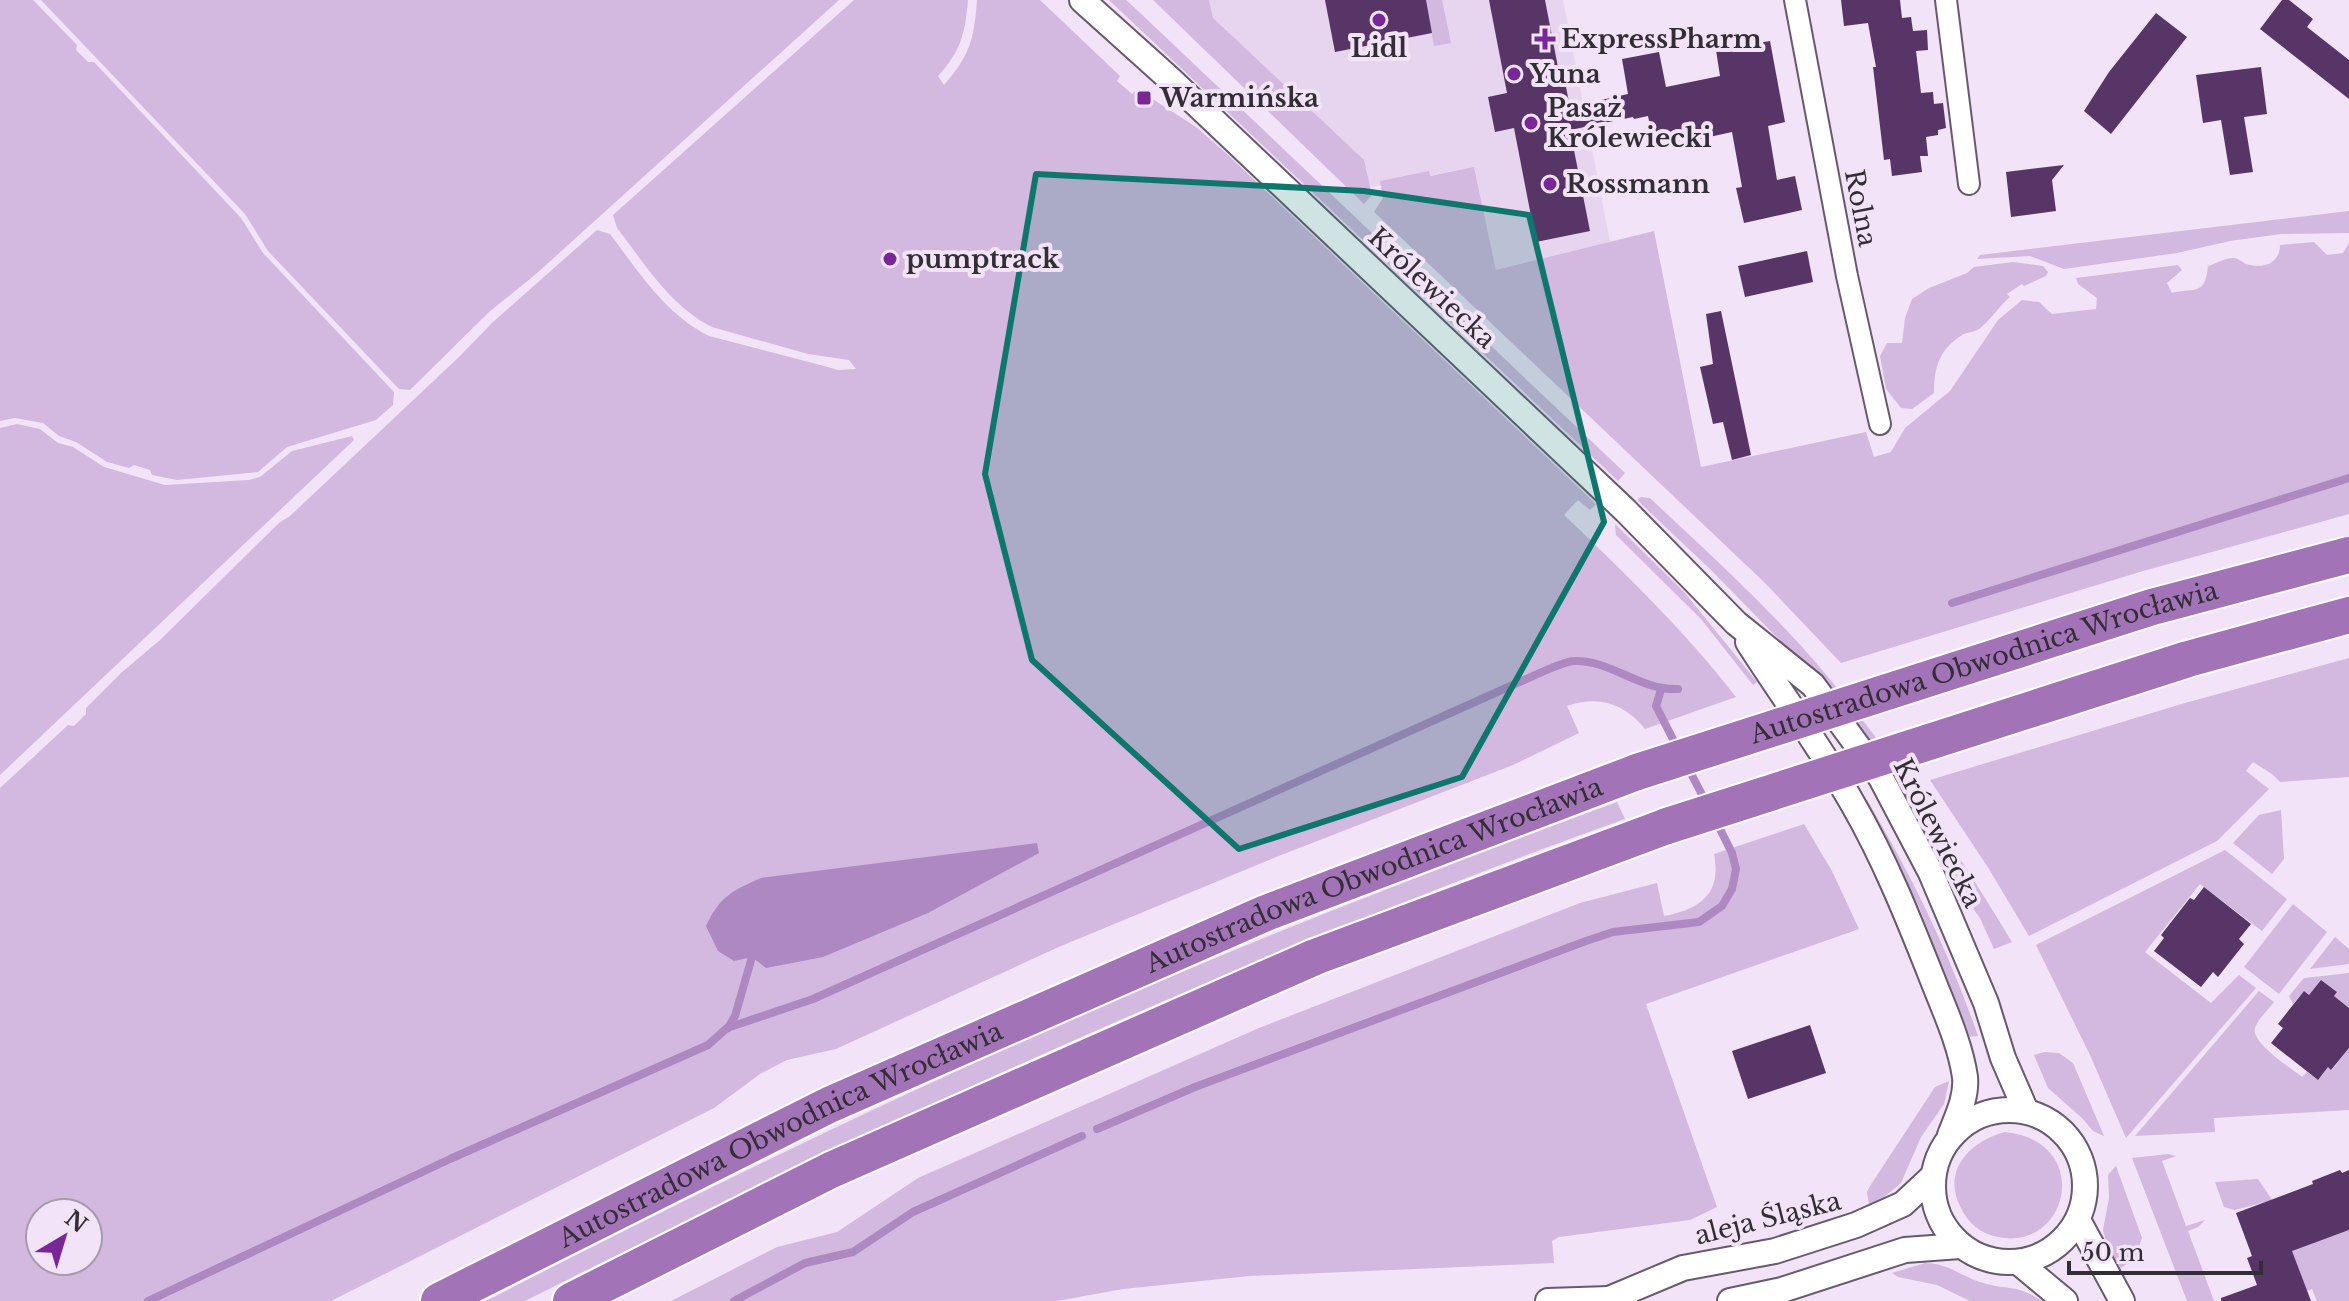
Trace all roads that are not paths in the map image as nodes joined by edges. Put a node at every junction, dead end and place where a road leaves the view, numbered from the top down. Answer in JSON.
{"nodes":[{"id":1,"x":1082,"y":0,"type":"edge"},
{"id":2,"x":1795,"y":0,"type":"edge"},
{"id":3,"x":1946,"y":0,"type":"edge"},
{"id":4,"x":1969,"y":184,"type":"dead end"},
{"id":5,"x":1880,"y":424,"type":"dead end"},
{"id":6,"x":2349,"y":555,"type":"edge"},
{"id":7,"x":2349,"y":615,"type":"edge"},
{"id":8,"x":1736,"y":623,"type":"junction"},
{"id":9,"x":2026,"y":1111,"type":"junction"},
{"id":10,"x":1950,"y":1135,"type":"junction"},
{"id":11,"x":1932,"y":1177,"type":"junction"},
{"id":12,"x":2078,"y":1220,"type":"junction"},
{"id":13,"x":1960,"y":1246,"type":"junction"},
{"id":14,"x":2018,"y":1262,"type":"junction"},
{"id":15,"x":1619,"y":1300,"type":"edge"},
{"id":16,"x":439,"y":1301,"type":"edge"},
{"id":17,"x":571,"y":1301,"type":"edge"},
{"id":18,"x":1548,"y":1301,"type":"edge"},
{"id":19,"x":1730,"y":1301,"type":"edge"},
{"id":20,"x":2065,"y":1301,"type":"edge"},
{"id":21,"x":2122,"y":1301,"type":"edge"}],
"edges":[{"from":1,"to":8,"type":"street","name":"Królewiecka"},
{"from":2,"to":5,"type":"street","name":"Rolna"},
{"from":3,"to":4,"type":"street"},
{"from":6,"to":16,"type":"highway","name":"Autostradowa Obwodnica Wrocławia","bridge":true},
{"from":7,"to":17,"type":"highway","name":"Autostradowa Obwodnica Wrocławia","bridge":true},
{"from":8,"to":9,"type":"street","name":"Królewiecka"},
{"from":8,"to":10,"type":"street","name":"Królewiecka"},
{"from":9,"to":10,"type":"street"},
{"from":9,"to":12,"type":"street"},
{"from":10,"to":11,"type":"street"},
{"from":11,"to":13,"type":"street"},
{"from":11,"to":15,"type":"street","name":"aleja Śląska"},
{"from":12,"to":14,"type":"street"},
{"from":12,"to":21,"type":"street"},
{"from":13,"to":14,"type":"street"},
{"from":13,"to":19,"type":"street"},
{"from":14,"to":20,"type":"street"},
{"from":15,"to":18,"type":"street","name":"aleja Śląska"}]}
